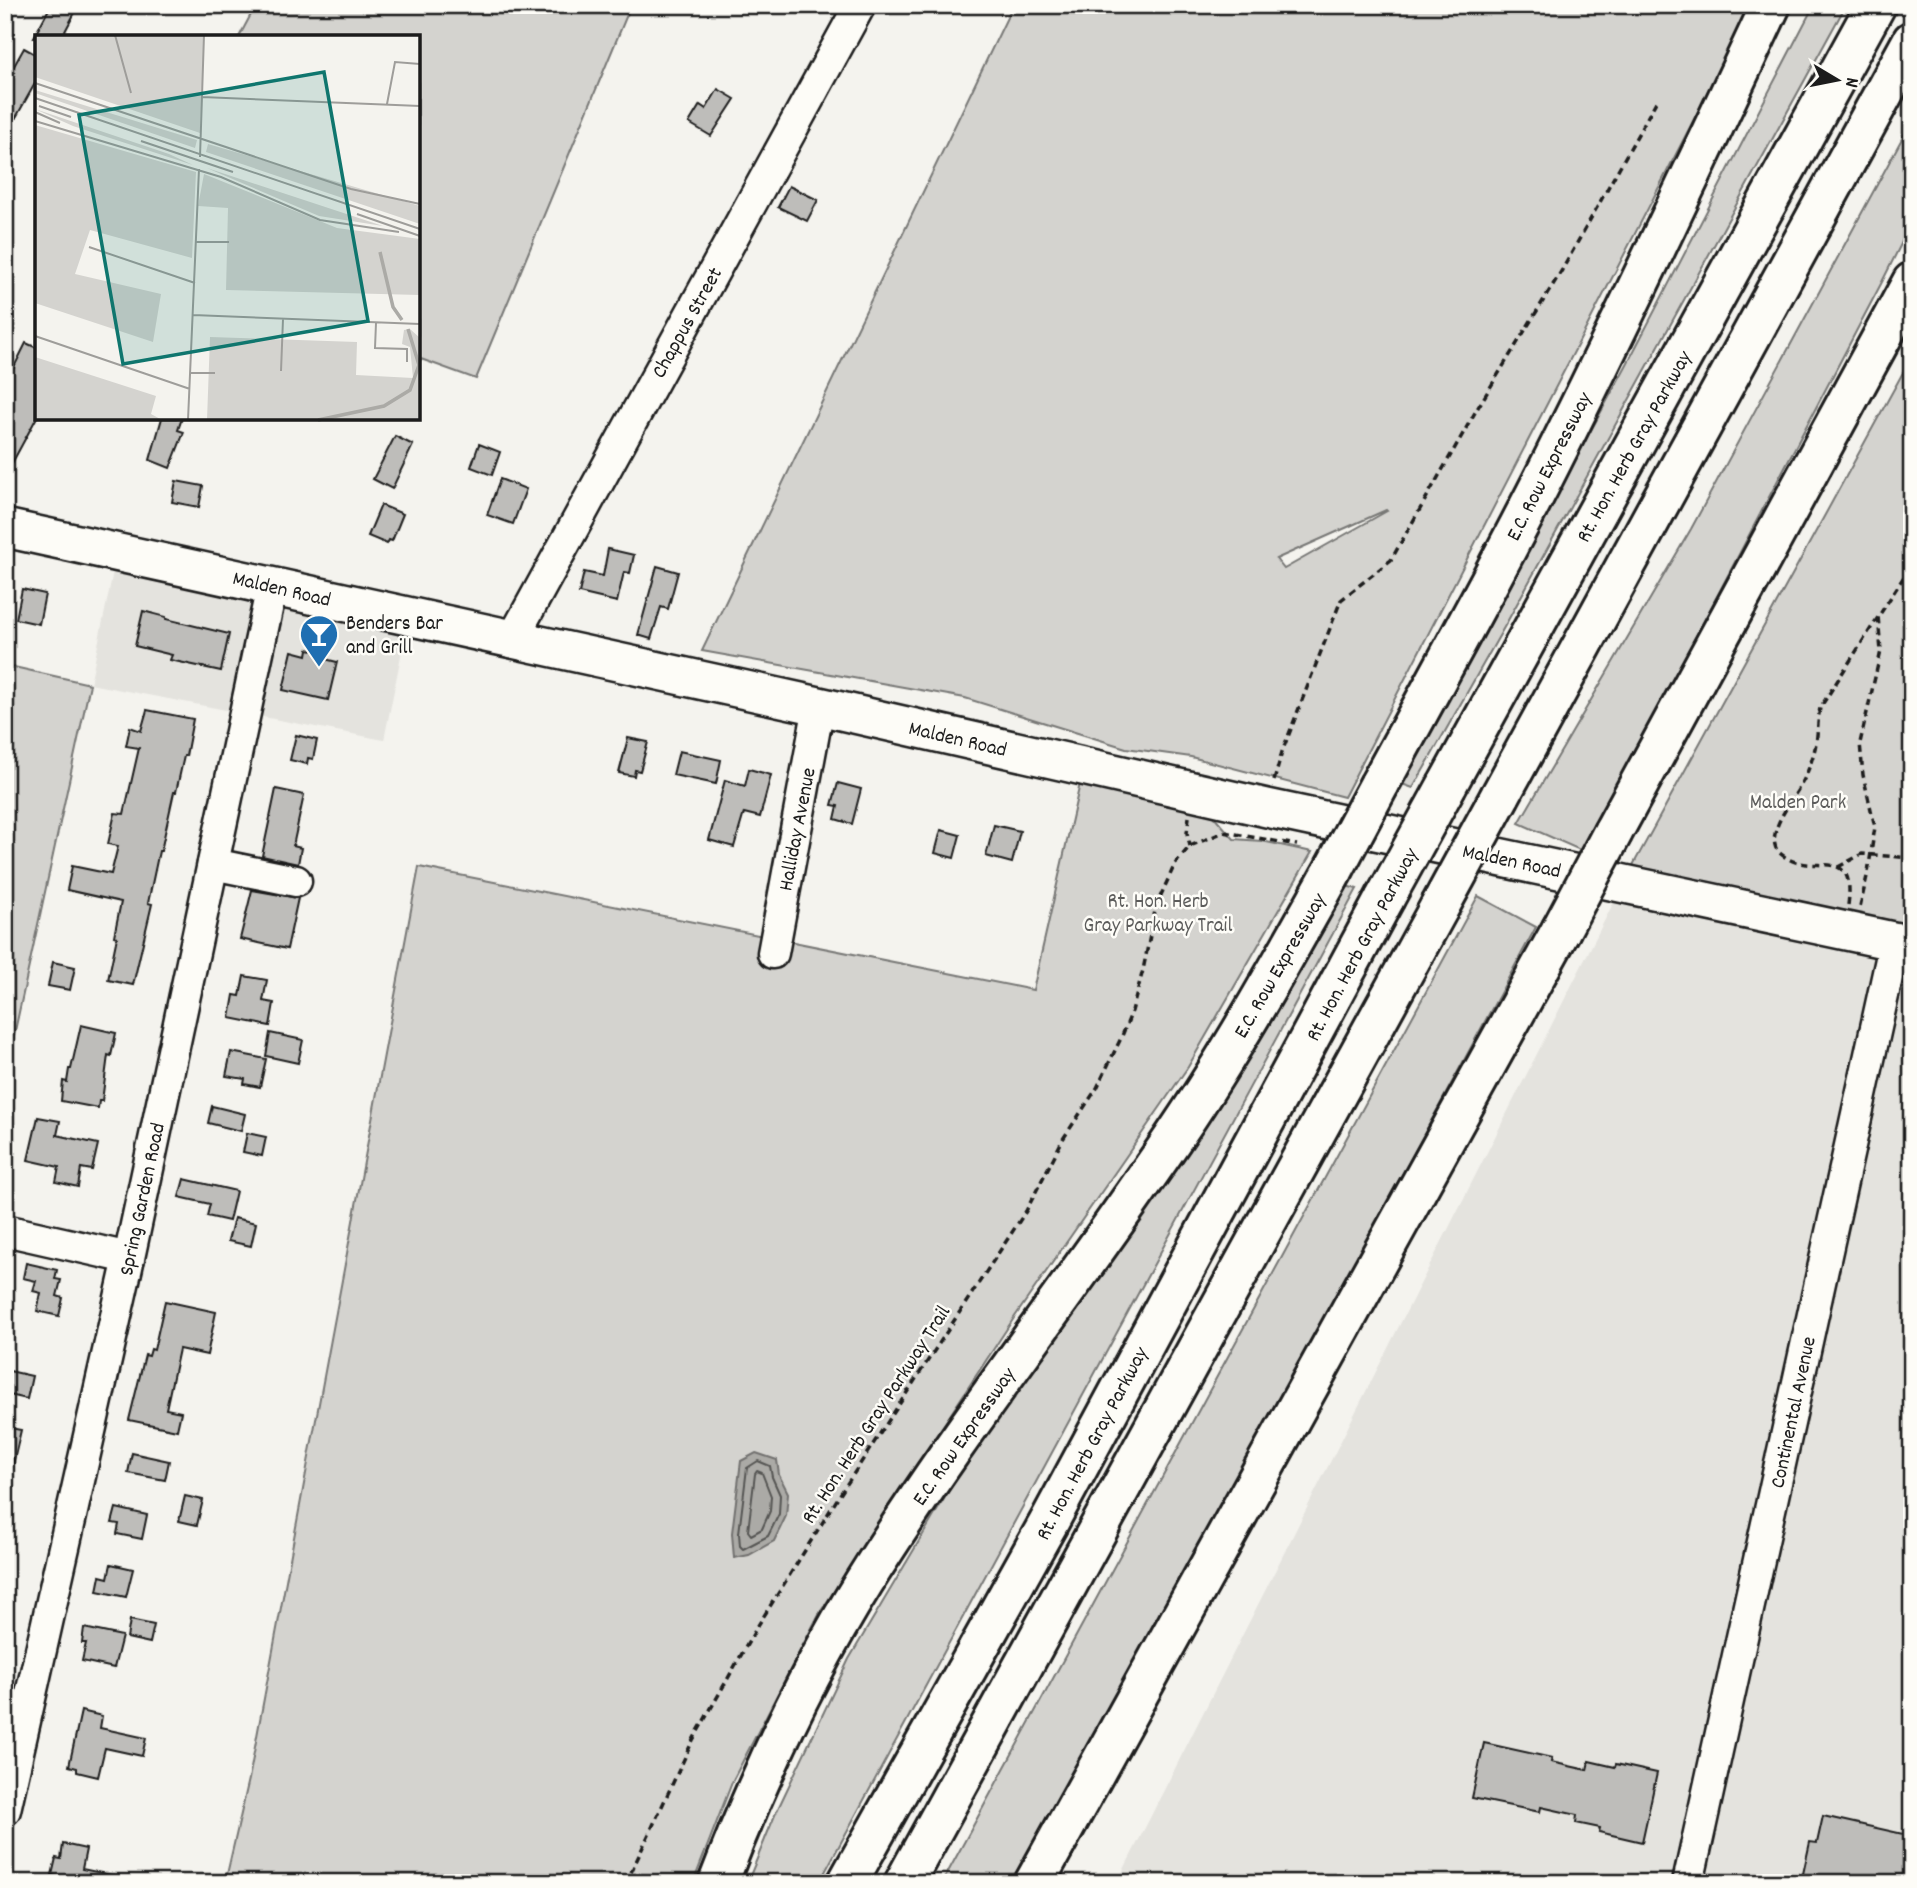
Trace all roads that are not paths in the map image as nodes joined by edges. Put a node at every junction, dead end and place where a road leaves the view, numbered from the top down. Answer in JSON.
{"nodes":[{"id":1,"x":860,"y":5,"type":"edge"},
{"id":2,"x":1771,"y":5,"type":"edge"},
{"id":3,"x":1797,"y":5,"type":"edge"},
{"id":4,"x":1876,"y":5,"type":"edge"},
{"id":5,"x":1912,"y":41,"type":"edge"},
{"id":6,"x":1673,"y":215,"type":"junction"},
{"id":7,"x":1912,"y":265,"type":"edge"},
{"id":8,"x":1912,"y":282,"type":"edge"},
{"id":9,"x":1886,"y":331,"type":"junction"},
{"id":10,"x":5,"y":528,"type":"edge"},
{"id":11,"x":272,"y":586,"type":"junction"},
{"id":12,"x":512,"y":640,"type":"junction"},
{"id":13,"x":820,"y":706,"type":"junction"},
{"id":14,"x":213,"y":864,"type":"junction"},
{"id":15,"x":296,"y":881,"type":"dead end"},
{"id":16,"x":1903,"y":943,"type":"edge"},
{"id":17,"x":773,"y":953,"type":"dead end"},
{"id":18,"x":5,"y":1230,"type":"edge"},
{"id":19,"x":129,"y":1258,"type":"junction"},
{"id":20,"x":5,"y":1810,"type":"edge"},
{"id":21,"x":718,"y":1883,"type":"edge"},
{"id":22,"x":847,"y":1883,"type":"edge"},
{"id":23,"x":904,"y":1883,"type":"edge"},
{"id":24,"x":1034,"y":1883,"type":"edge"},
{"id":25,"x":1688,"y":1883,"type":"edge"}],
"edges":[{"from":1,"to":12,"type":"street","name":"Chappus Street"},
{"from":2,"to":6,"type":"highway","name":"E.C. Row Expressway"},
{"from":3,"to":6,"type":"highway"},
{"from":4,"to":22,"type":"highway","name":"Rt. Hon. Herb Gray Parkway","bridge":true},
{"from":5,"to":23,"type":"highway","bridge":true},
{"from":6,"to":21,"type":"highway","name":"E.C. Row Expressway","bridge":true},
{"from":7,"to":9,"type":"highway"},
{"from":8,"to":9,"type":"highway"},
{"from":9,"to":24,"type":"highway","bridge":true},
{"from":10,"to":11,"type":"main road","name":"Malden Road"},
{"from":11,"to":12,"type":"main road","name":"Malden Road"},
{"from":11,"to":14,"type":"street","name":"Spring Garden Road"},
{"from":12,"to":13,"type":"main road","name":"Malden Road"},
{"from":13,"to":16,"type":"main road","name":"Malden Road"},
{"from":13,"to":17,"type":"street","name":"Halliday Avenue"},
{"from":14,"to":15,"type":"street"},
{"from":14,"to":19,"type":"street","name":"Spring Garden Road"},
{"from":16,"to":25,"type":"street","name":"Continental Avenue"},
{"from":18,"to":19,"type":"street"},
{"from":19,"to":20,"type":"street","name":"Spring Garden Road"}]}
